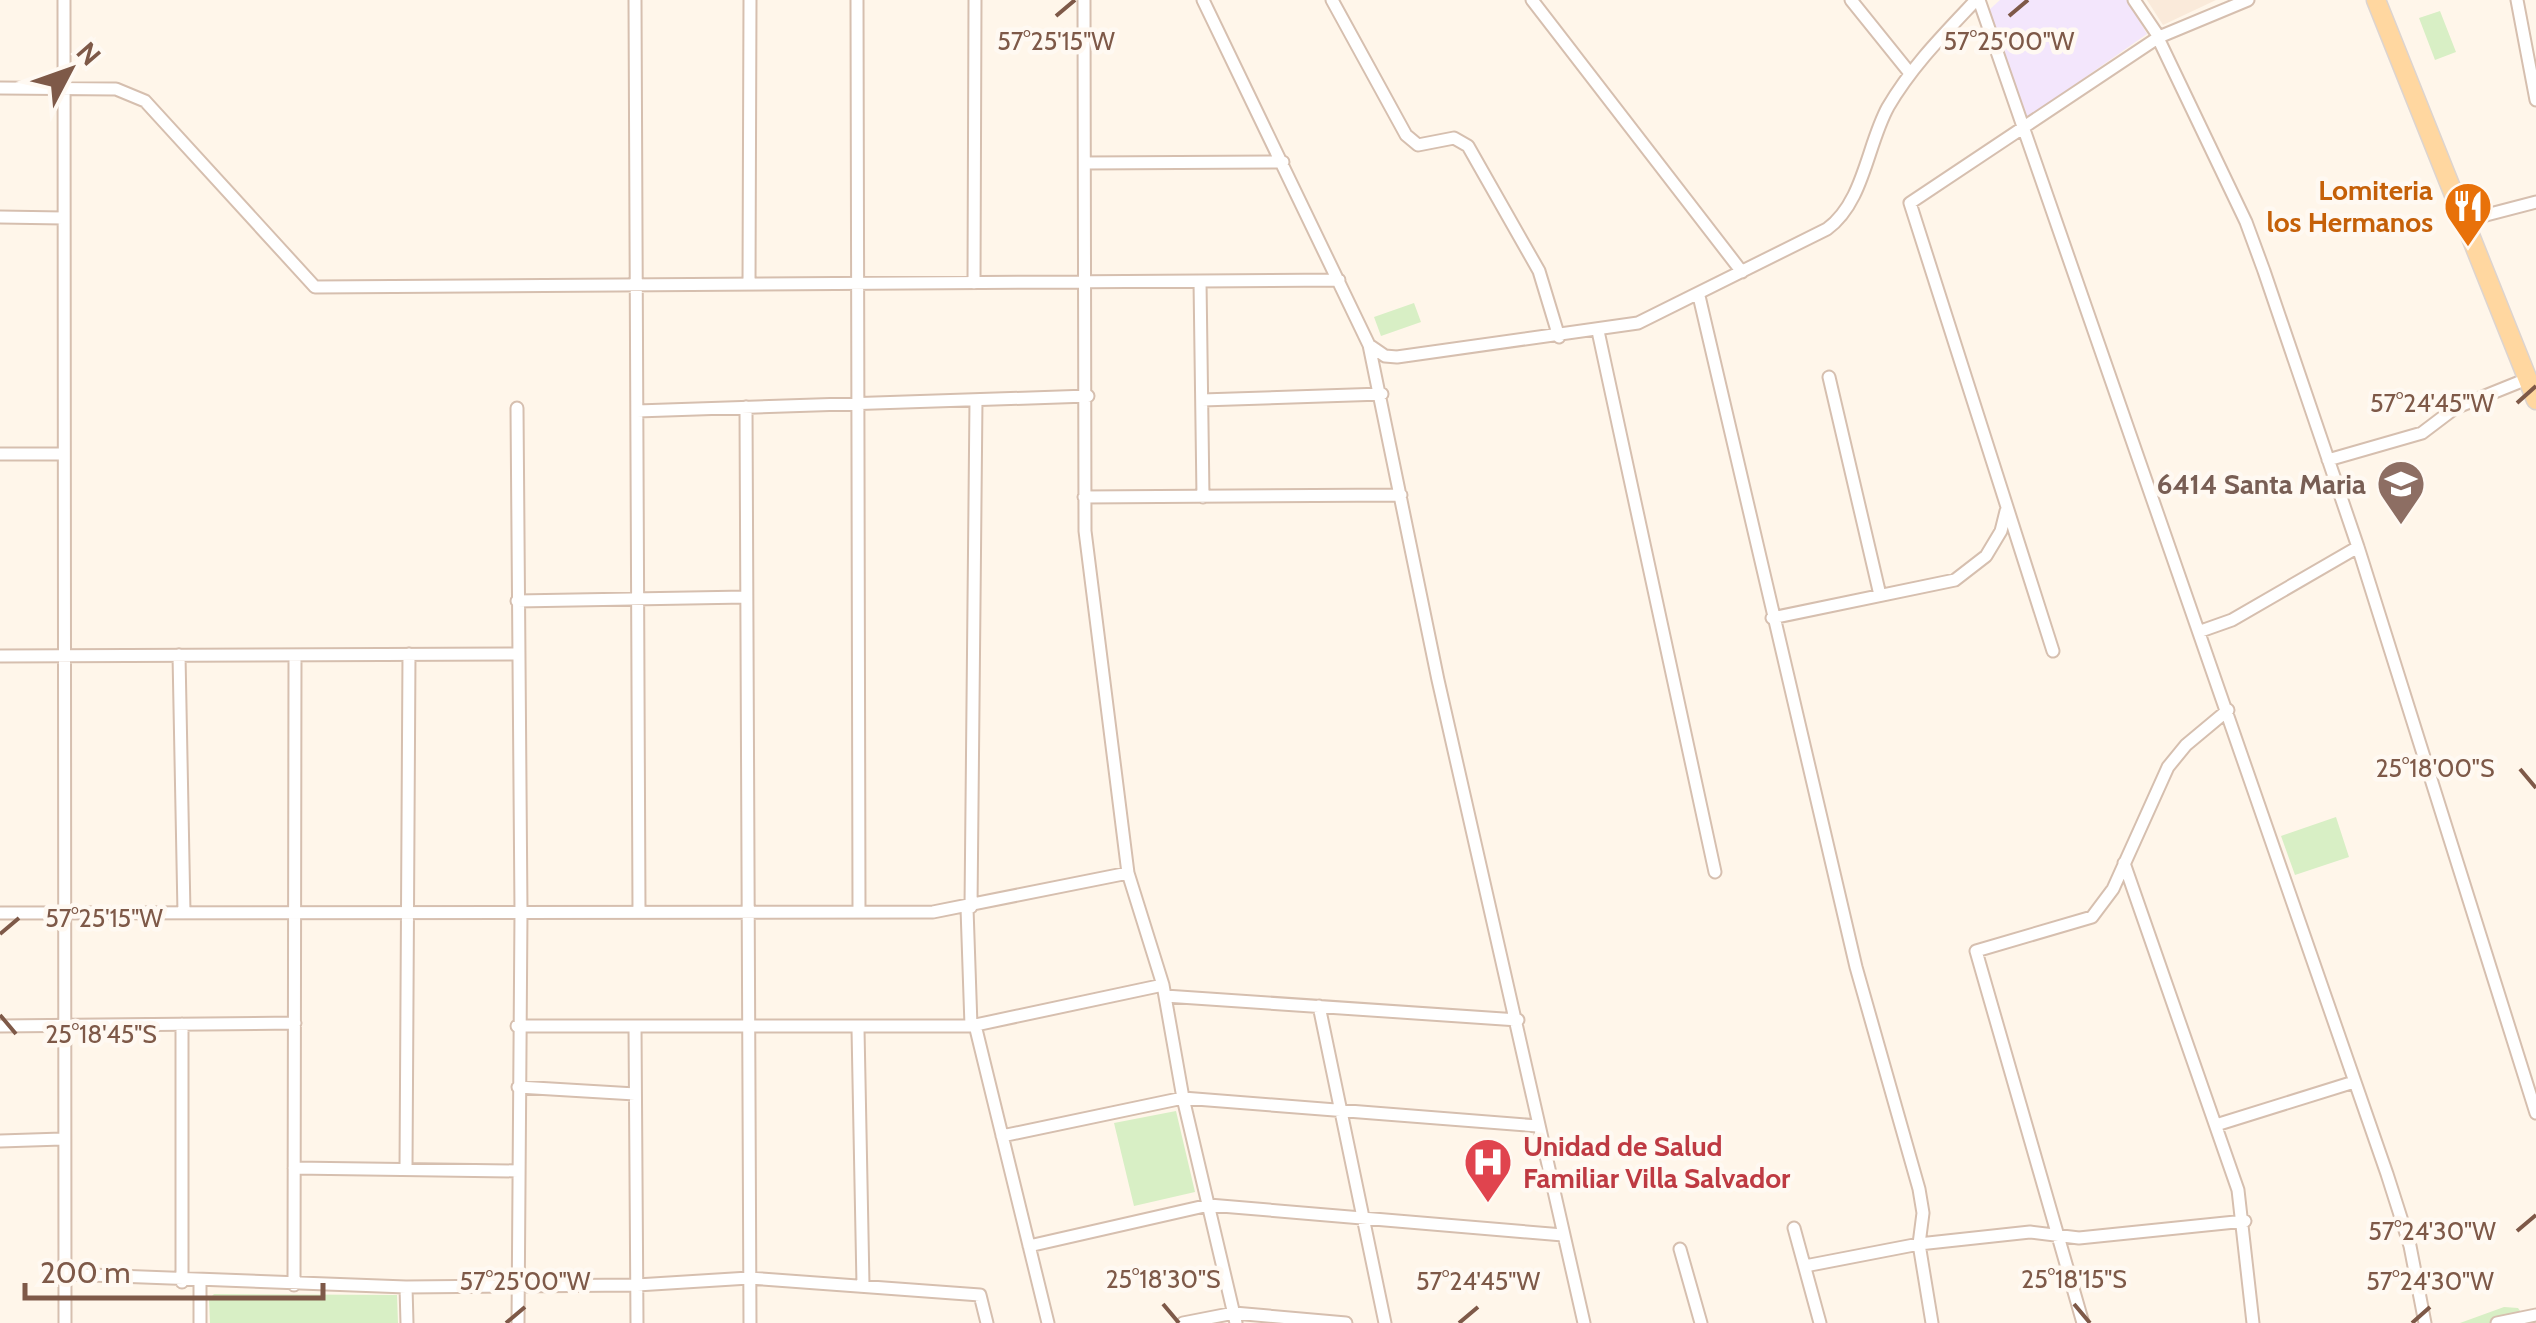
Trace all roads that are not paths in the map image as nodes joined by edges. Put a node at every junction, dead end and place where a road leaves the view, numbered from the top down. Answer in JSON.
{"nodes":[{"id":1,"x":64,"y":0,"type":"edge"},
{"id":2,"x":636,"y":0,"type":"edge"},
{"id":3,"x":750,"y":0,"type":"edge"},
{"id":4,"x":857,"y":0,"type":"edge"},
{"id":5,"x":975,"y":0,"type":"edge"},
{"id":6,"x":1084,"y":0,"type":"edge"},
{"id":7,"x":1203,"y":0,"type":"edge"},
{"id":8,"x":1332,"y":0,"type":"edge"},
{"id":9,"x":1532,"y":0,"type":"edge"},
{"id":10,"x":1850,"y":0,"type":"edge"},
{"id":11,"x":1978,"y":0,"type":"edge"},
{"id":12,"x":2134,"y":0,"type":"edge"},
{"id":13,"x":2248,"y":0,"type":"edge"},
{"id":14,"x":2376,"y":0,"type":"edge"},
{"id":15,"x":2518,"y":0,"type":"edge"},
{"id":16,"x":2159,"y":38,"type":"junction"},
{"id":17,"x":1910,"y":72,"type":"junction"},
{"id":18,"x":0,"y":88,"type":"edge"},
{"id":19,"x":64,"y":88,"type":"junction"},
{"id":20,"x":2536,"y":100,"type":"edge"},
{"id":21,"x":2022,"y":128,"type":"junction"},
{"id":22,"x":1284,"y":162,"type":"junction"},
{"id":23,"x":1086,"y":163,"type":"junction"},
{"id":24,"x":2536,"y":202,"type":"edge"},
{"id":25,"x":0,"y":217,"type":"edge"},
{"id":26,"x":64,"y":218,"type":"junction"},
{"id":27,"x":2467,"y":220,"type":"junction"},
{"id":28,"x":1742,"y":272,"type":"junction"},
{"id":29,"x":1339,"y":280,"type":"junction"},
{"id":30,"x":1200,"y":281,"type":"junction"},
{"id":31,"x":974,"y":282,"type":"junction"},
{"id":32,"x":1087,"y":282,"type":"junction"},
{"id":33,"x":858,"y":283,"type":"junction"},
{"id":34,"x":749,"y":284,"type":"junction"},
{"id":35,"x":636,"y":285,"type":"junction"},
{"id":36,"x":1700,"y":296,"type":"junction"},
{"id":37,"x":1598,"y":331,"type":"junction"},
{"id":38,"x":1559,"y":337,"type":"junction"},
{"id":39,"x":1369,"y":345,"type":"junction"},
{"id":40,"x":1829,"y":377,"type":"dead end"},
{"id":41,"x":2527,"y":379,"type":"junction"},
{"id":42,"x":1382,"y":394,"type":"junction"},
{"id":43,"x":1088,"y":396,"type":"junction"},
{"id":44,"x":976,"y":400,"type":"junction"},
{"id":45,"x":1202,"y":400,"type":"junction"},
{"id":46,"x":2536,"y":400,"type":"edge"},
{"id":47,"x":858,"y":404,"type":"junction"},
{"id":48,"x":517,"y":408,"type":"dead end"},
{"id":49,"x":746,"y":408,"type":"junction"},
{"id":50,"x":637,"y":411,"type":"junction"},
{"id":51,"x":0,"y":454,"type":"edge"},
{"id":52,"x":63,"y":454,"type":"junction"},
{"id":53,"x":2328,"y":460,"type":"junction"},
{"id":54,"x":1401,"y":495,"type":"junction"},
{"id":55,"x":1084,"y":496,"type":"junction"},
{"id":56,"x":1203,"y":497,"type":"junction"},
{"id":57,"x":2006,"y":506,"type":"junction"},
{"id":58,"x":2358,"y":547,"type":"junction"},
{"id":59,"x":1880,"y":596,"type":"junction"},
{"id":60,"x":746,"y":597,"type":"junction"},
{"id":61,"x":638,"y":599,"type":"junction"},
{"id":62,"x":517,"y":600,"type":"junction"},
{"id":63,"x":1772,"y":618,"type":"junction"},
{"id":64,"x":2201,"y":631,"type":"junction"},
{"id":65,"x":2053,"y":651,"type":"dead end"},
{"id":66,"x":296,"y":654,"type":"junction"},
{"id":67,"x":409,"y":654,"type":"junction"},
{"id":68,"x":517,"y":654,"type":"junction"},
{"id":69,"x":179,"y":655,"type":"junction"},
{"id":70,"x":0,"y":656,"type":"edge"},
{"id":71,"x":63,"y":656,"type":"junction"},
{"id":72,"x":2228,"y":710,"type":"junction"},
{"id":73,"x":2124,"y":863,"type":"junction"},
{"id":74,"x":1715,"y":872,"type":"dead end"},
{"id":75,"x":1128,"y":874,"type":"junction"},
{"id":76,"x":969,"y":908,"type":"junction"},
{"id":77,"x":295,"y":912,"type":"junction"},
{"id":78,"x":404,"y":912,"type":"junction"},
{"id":79,"x":521,"y":912,"type":"junction"},
{"id":80,"x":638,"y":912,"type":"junction"},
{"id":81,"x":748,"y":912,"type":"junction"},
{"id":82,"x":859,"y":912,"type":"junction"},
{"id":83,"x":0,"y":913,"type":"edge"},
{"id":84,"x":63,"y":913,"type":"junction"},
{"id":85,"x":184,"y":913,"type":"junction"},
{"id":86,"x":1164,"y":991,"type":"junction"},
{"id":87,"x":1319,"y":1006,"type":"junction"},
{"id":88,"x":1518,"y":1020,"type":"junction"},
{"id":89,"x":182,"y":1024,"type":"junction"},
{"id":90,"x":294,"y":1024,"type":"junction"},
{"id":91,"x":64,"y":1025,"type":"junction"},
{"id":92,"x":973,"y":1025,"type":"junction"},
{"id":93,"x":0,"y":1026,"type":"edge"},
{"id":94,"x":518,"y":1026,"type":"junction"},
{"id":95,"x":635,"y":1026,"type":"junction"},
{"id":96,"x":745,"y":1027,"type":"junction"},
{"id":97,"x":858,"y":1029,"type":"junction"},
{"id":98,"x":2354,"y":1082,"type":"junction"},
{"id":99,"x":518,"y":1087,"type":"junction"},
{"id":100,"x":635,"y":1094,"type":"junction"},
{"id":101,"x":1184,"y":1098,"type":"junction"},
{"id":102,"x":1341,"y":1110,"type":"junction"},
{"id":103,"x":2536,"y":1113,"type":"edge"},
{"id":104,"x":2216,"y":1125,"type":"junction"},
{"id":105,"x":1538,"y":1126,"type":"junction"},
{"id":106,"x":1002,"y":1136,"type":"junction"},
{"id":107,"x":62,"y":1139,"type":"junction"},
{"id":108,"x":0,"y":1141,"type":"edge"},
{"id":109,"x":294,"y":1168,"type":"junction"},
{"id":110,"x":406,"y":1169,"type":"junction"},
{"id":111,"x":518,"y":1171,"type":"junction"},
{"id":112,"x":1209,"y":1205,"type":"junction"},
{"id":113,"x":1365,"y":1218,"type":"junction"},
{"id":114,"x":2245,"y":1221,"type":"junction"},
{"id":115,"x":1794,"y":1228,"type":"dead end"},
{"id":116,"x":1562,"y":1234,"type":"junction"},
{"id":117,"x":2060,"y":1234,"type":"junction"},
{"id":118,"x":1919,"y":1244,"type":"junction"},
{"id":119,"x":1029,"y":1246,"type":"junction"},
{"id":120,"x":1680,"y":1249,"type":"dead end"},
{"id":121,"x":1805,"y":1266,"type":"junction"},
{"id":122,"x":64,"y":1274,"type":"junction"},
{"id":123,"x":749,"y":1278,"type":"junction"},
{"id":124,"x":182,"y":1282,"type":"junction"},
{"id":125,"x":200,"y":1282,"type":"junction"},
{"id":126,"x":294,"y":1285,"type":"junction"},
{"id":127,"x":518,"y":1285,"type":"junction"},
{"id":128,"x":636,"y":1285,"type":"junction"},
{"id":129,"x":862,"y":1286,"type":"junction"},
{"id":130,"x":406,"y":1287,"type":"junction"},
{"id":131,"x":2536,"y":1315,"type":"edge"},
{"id":132,"x":1235,"y":1318,"type":"edge"},
{"id":133,"x":64,"y":1323,"type":"edge"},
{"id":134,"x":200,"y":1323,"type":"edge"},
{"id":135,"x":407,"y":1323,"type":"edge"},
{"id":136,"x":518,"y":1323,"type":"edge"},
{"id":137,"x":637,"y":1323,"type":"edge"},
{"id":138,"x":750,"y":1323,"type":"edge"},
{"id":139,"x":986,"y":1323,"type":"edge"},
{"id":140,"x":1048,"y":1323,"type":"edge"},
{"id":141,"x":1183,"y":1323,"type":"edge"},
{"id":142,"x":1346,"y":1323,"type":"edge"},
{"id":143,"x":1386,"y":1323,"type":"edge"},
{"id":144,"x":1584,"y":1323,"type":"edge"},
{"id":145,"x":1701,"y":1323,"type":"edge"},
{"id":146,"x":1820,"y":1323,"type":"edge"},
{"id":147,"x":1932,"y":1323,"type":"edge"},
{"id":148,"x":2082,"y":1323,"type":"edge"},
{"id":149,"x":2253,"y":1323,"type":"edge"},
{"id":150,"x":2426,"y":1323,"type":"edge"},
{"id":151,"x":2497,"y":1323,"type":"edge"}],
"edges":[{"from":1,"to":19,"type":"street"},
{"from":2,"to":35,"type":"street"},
{"from":3,"to":34,"type":"street"},
{"from":4,"to":33,"type":"street"},
{"from":5,"to":31,"type":"street"},
{"from":6,"to":23,"type":"street"},
{"from":7,"to":22,"type":"street"},
{"from":8,"to":38,"type":"street"},
{"from":9,"to":28,"type":"street"},
{"from":10,"to":17,"type":"street"},
{"from":11,"to":17,"type":"street"},
{"from":11,"to":21,"type":"street"},
{"from":12,"to":16,"type":"street"},
{"from":13,"to":16,"type":"street"},
{"from":14,"to":27,"type":"main road"},
{"from":15,"to":20,"type":"street"},
{"from":16,"to":21,"type":"street"},
{"from":16,"to":53,"type":"street"},
{"from":17,"to":28,"type":"street"},
{"from":18,"to":19,"type":"street"},
{"from":19,"to":26,"type":"street"},
{"from":19,"to":35,"type":"street"},
{"from":21,"to":57,"type":"street"},
{"from":21,"to":64,"type":"street"},
{"from":22,"to":23,"type":"street"},
{"from":22,"to":29,"type":"street"},
{"from":23,"to":32,"type":"street"},
{"from":24,"to":27,"type":"street"},
{"from":25,"to":26,"type":"street"},
{"from":26,"to":52,"type":"street"},
{"from":27,"to":41,"type":"main road"},
{"from":28,"to":36,"type":"street"},
{"from":29,"to":30,"type":"street"},
{"from":29,"to":39,"type":"street"},
{"from":30,"to":32,"type":"street"},
{"from":30,"to":45,"type":"street"},
{"from":31,"to":32,"type":"street"},
{"from":31,"to":33,"type":"street"},
{"from":32,"to":43,"type":"street"},
{"from":33,"to":34,"type":"street"},
{"from":33,"to":47,"type":"street"},
{"from":34,"to":35,"type":"street"},
{"from":35,"to":50,"type":"street"},
{"from":36,"to":37,"type":"street"},
{"from":36,"to":63,"type":"street"},
{"from":37,"to":38,"type":"street"},
{"from":37,"to":74,"type":"street"},
{"from":38,"to":39,"type":"street"},
{"from":39,"to":42,"type":"street"},
{"from":40,"to":59,"type":"street"},
{"from":41,"to":46,"type":"main road"},
{"from":41,"to":53,"type":"street"},
{"from":42,"to":45,"type":"street"},
{"from":42,"to":54,"type":"street"},
{"from":43,"to":44,"type":"street"},
{"from":43,"to":55,"type":"street"},
{"from":44,"to":47,"type":"street"},
{"from":44,"to":76,"type":"street"},
{"from":45,"to":56,"type":"street"},
{"from":47,"to":49,"type":"street"},
{"from":47,"to":82,"type":"street"},
{"from":48,"to":62,"type":"street"},
{"from":49,"to":50,"type":"street"},
{"from":49,"to":60,"type":"street"},
{"from":50,"to":61,"type":"street"},
{"from":51,"to":52,"type":"street"},
{"from":52,"to":71,"type":"street"},
{"from":53,"to":58,"type":"street"},
{"from":54,"to":56,"type":"street"},
{"from":54,"to":88,"type":"street"},
{"from":55,"to":56,"type":"street"},
{"from":55,"to":75,"type":"street"},
{"from":57,"to":59,"type":"street"},
{"from":57,"to":65,"type":"street"},
{"from":58,"to":64,"type":"street"},
{"from":58,"to":103,"type":"street"},
{"from":59,"to":63,"type":"street"},
{"from":60,"to":61,"type":"street"},
{"from":60,"to":81,"type":"street"},
{"from":61,"to":62,"type":"street"},
{"from":61,"to":80,"type":"street"},
{"from":62,"to":68,"type":"street"},
{"from":63,"to":118,"type":"street"},
{"from":64,"to":72,"type":"street"},
{"from":66,"to":67,"type":"street"},
{"from":66,"to":69,"type":"street"},
{"from":66,"to":77,"type":"street"},
{"from":67,"to":68,"type":"street"},
{"from":67,"to":78,"type":"street"},
{"from":68,"to":79,"type":"street"},
{"from":69,"to":71,"type":"street"},
{"from":69,"to":85,"type":"street"},
{"from":70,"to":71,"type":"street"},
{"from":71,"to":84,"type":"street"},
{"from":72,"to":73,"type":"street"},
{"from":72,"to":98,"type":"street"},
{"from":73,"to":104,"type":"street"},
{"from":73,"to":117,"type":"street"},
{"from":75,"to":76,"type":"street"},
{"from":75,"to":86,"type":"street"},
{"from":76,"to":82,"type":"street"},
{"from":76,"to":92,"type":"street"},
{"from":77,"to":78,"type":"street"},
{"from":77,"to":85,"type":"street"},
{"from":77,"to":90,"type":"street"},
{"from":78,"to":79,"type":"street"},
{"from":78,"to":110,"type":"street"},
{"from":79,"to":80,"type":"street"},
{"from":79,"to":94,"type":"street"},
{"from":80,"to":81,"type":"street"},
{"from":81,"to":82,"type":"street"},
{"from":81,"to":96,"type":"street"},
{"from":83,"to":84,"type":"street"},
{"from":84,"to":85,"type":"street"},
{"from":84,"to":91,"type":"street"},
{"from":86,"to":87,"type":"street"},
{"from":86,"to":92,"type":"street"},
{"from":86,"to":101,"type":"street"},
{"from":87,"to":88,"type":"street"},
{"from":87,"to":102,"type":"street"},
{"from":88,"to":105,"type":"street"},
{"from":89,"to":90,"type":"street"},
{"from":89,"to":91,"type":"street"},
{"from":89,"to":124,"type":"street"},
{"from":90,"to":109,"type":"street"},
{"from":91,"to":93,"type":"street"},
{"from":91,"to":107,"type":"street"},
{"from":92,"to":97,"type":"street"},
{"from":92,"to":106,"type":"street"},
{"from":94,"to":95,"type":"street"},
{"from":94,"to":99,"type":"street"},
{"from":95,"to":96,"type":"street"},
{"from":95,"to":100,"type":"street"},
{"from":96,"to":97,"type":"street"},
{"from":96,"to":123,"type":"street"},
{"from":97,"to":129,"type":"street"},
{"from":98,"to":104,"type":"street"},
{"from":98,"to":150,"type":"street"},
{"from":99,"to":100,"type":"street"},
{"from":99,"to":111,"type":"street"},
{"from":100,"to":128,"type":"street"},
{"from":101,"to":102,"type":"street"},
{"from":101,"to":106,"type":"street"},
{"from":101,"to":112,"type":"street"},
{"from":102,"to":105,"type":"street"},
{"from":102,"to":113,"type":"street"},
{"from":104,"to":114,"type":"street"},
{"from":105,"to":116,"type":"street"},
{"from":106,"to":119,"type":"street"},
{"from":107,"to":108,"type":"street"},
{"from":107,"to":122,"type":"street"},
{"from":109,"to":110,"type":"street"},
{"from":109,"to":126,"type":"street"},
{"from":110,"to":111,"type":"street"},
{"from":111,"to":127,"type":"street"},
{"from":112,"to":113,"type":"street"},
{"from":112,"to":119,"type":"street"},
{"from":112,"to":132,"type":"street"},
{"from":113,"to":116,"type":"street"},
{"from":113,"to":143,"type":"street"},
{"from":114,"to":117,"type":"street"},
{"from":114,"to":149,"type":"street"},
{"from":115,"to":121,"type":"street"},
{"from":116,"to":144,"type":"street"},
{"from":117,"to":118,"type":"street"},
{"from":117,"to":148,"type":"street"},
{"from":118,"to":121,"type":"street"},
{"from":118,"to":147,"type":"street"},
{"from":119,"to":140,"type":"street"},
{"from":120,"to":145,"type":"street"},
{"from":121,"to":146,"type":"street"},
{"from":122,"to":124,"type":"street"},
{"from":122,"to":133,"type":"street"},
{"from":123,"to":128,"type":"street"},
{"from":123,"to":129,"type":"street"},
{"from":123,"to":138,"type":"street"},
{"from":124,"to":125,"type":"street"},
{"from":125,"to":126,"type":"street"},
{"from":125,"to":134,"type":"street"},
{"from":126,"to":130,"type":"street"},
{"from":127,"to":128,"type":"street"},
{"from":127,"to":130,"type":"street"},
{"from":127,"to":136,"type":"street"},
{"from":128,"to":137,"type":"street"},
{"from":129,"to":139,"type":"street"},
{"from":130,"to":135,"type":"street"},
{"from":131,"to":151,"type":"street"},
{"from":132,"to":141,"type":"street"},
{"from":132,"to":142,"type":"street"}]}
